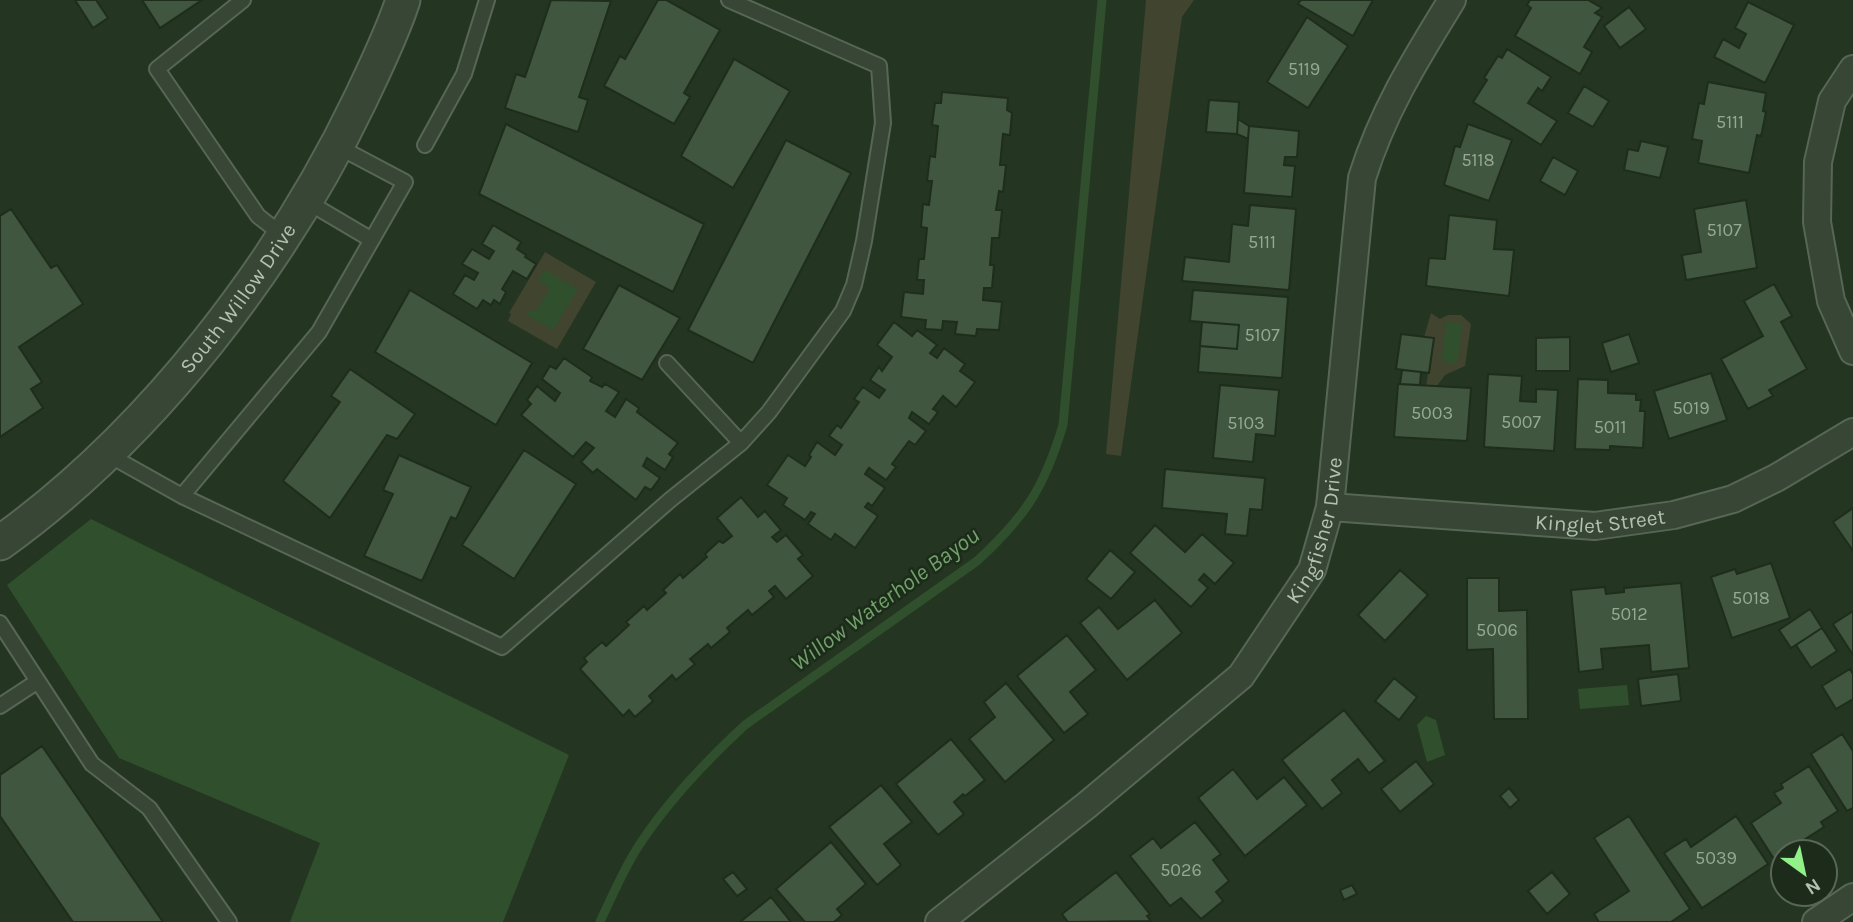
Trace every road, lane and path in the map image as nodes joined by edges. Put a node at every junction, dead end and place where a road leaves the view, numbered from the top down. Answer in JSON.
{"nodes":[{"id":1,"x":243,"y":0,"type":"edge"},
{"id":2,"x":487,"y":0,"type":"edge"},
{"id":3,"x":729,"y":0,"type":"edge"},
{"id":4,"x":1452,"y":0,"type":"edge"},
{"id":5,"x":397,"y":2,"type":"edge"},
{"id":6,"x":1853,"y":69,"type":"edge"},
{"id":7,"x":425,"y":145,"type":"dead end"},
{"id":8,"x":337,"y":146,"type":"junction"},
{"id":9,"x":306,"y":201,"type":"junction"},
{"id":10,"x":285,"y":237,"type":"junction"},
{"id":11,"x":372,"y":240,"type":"junction"},
{"id":12,"x":1853,"y":351,"type":"edge"},
{"id":13,"x":667,"y":363,"type":"dead end"},
{"id":14,"x":1853,"y":432,"type":"edge"},
{"id":15,"x":741,"y":443,"type":"junction"},
{"id":16,"x":107,"y":454,"type":"junction"},
{"id":17,"x":182,"y":496,"type":"junction"},
{"id":18,"x":1330,"y":507,"type":"junction"},
{"id":19,"x":0,"y":543,"type":"edge"},
{"id":20,"x":2,"y":630,"type":"edge"},
{"id":21,"x":38,"y":681,"type":"junction"},
{"id":22,"x":0,"y":706,"type":"edge"},
{"id":23,"x":1853,"y":897,"type":"edge"},
{"id":24,"x":229,"y":922,"type":"edge"},
{"id":25,"x":939,"y":922,"type":"edge"},
{"id":26,"x":1816,"y":922,"type":"edge"}],
"edges":[{"from":1,"to":10,"type":"lane"},
{"from":2,"to":7,"type":"lane"},
{"from":3,"to":15,"type":"lane"},
{"from":4,"to":18,"type":"street","name":"Kingfisher Drive"},
{"from":5,"to":8,"type":"street","name":"South Willow Drive"},
{"from":6,"to":12,"type":"street"},
{"from":8,"to":9,"type":"street","name":"South Willow Drive"},
{"from":8,"to":11,"type":"lane"},
{"from":9,"to":10,"type":"street","name":"South Willow Drive"},
{"from":9,"to":11,"type":"lane"},
{"from":10,"to":16,"type":"street","name":"South Willow Drive"},
{"from":11,"to":17,"type":"lane"},
{"from":13,"to":15,"type":"lane"},
{"from":14,"to":18,"type":"street","name":"Kinglet Street"},
{"from":15,"to":17,"type":"lane"},
{"from":16,"to":17,"type":"lane"},
{"from":16,"to":19,"type":"street","name":"South Willow Drive"},
{"from":18,"to":25,"type":"street","name":"Kingfisher Drive"},
{"from":20,"to":21,"type":"lane"},
{"from":21,"to":22,"type":"lane"},
{"from":21,"to":24,"type":"lane"},
{"from":23,"to":26,"type":"street"}]}
